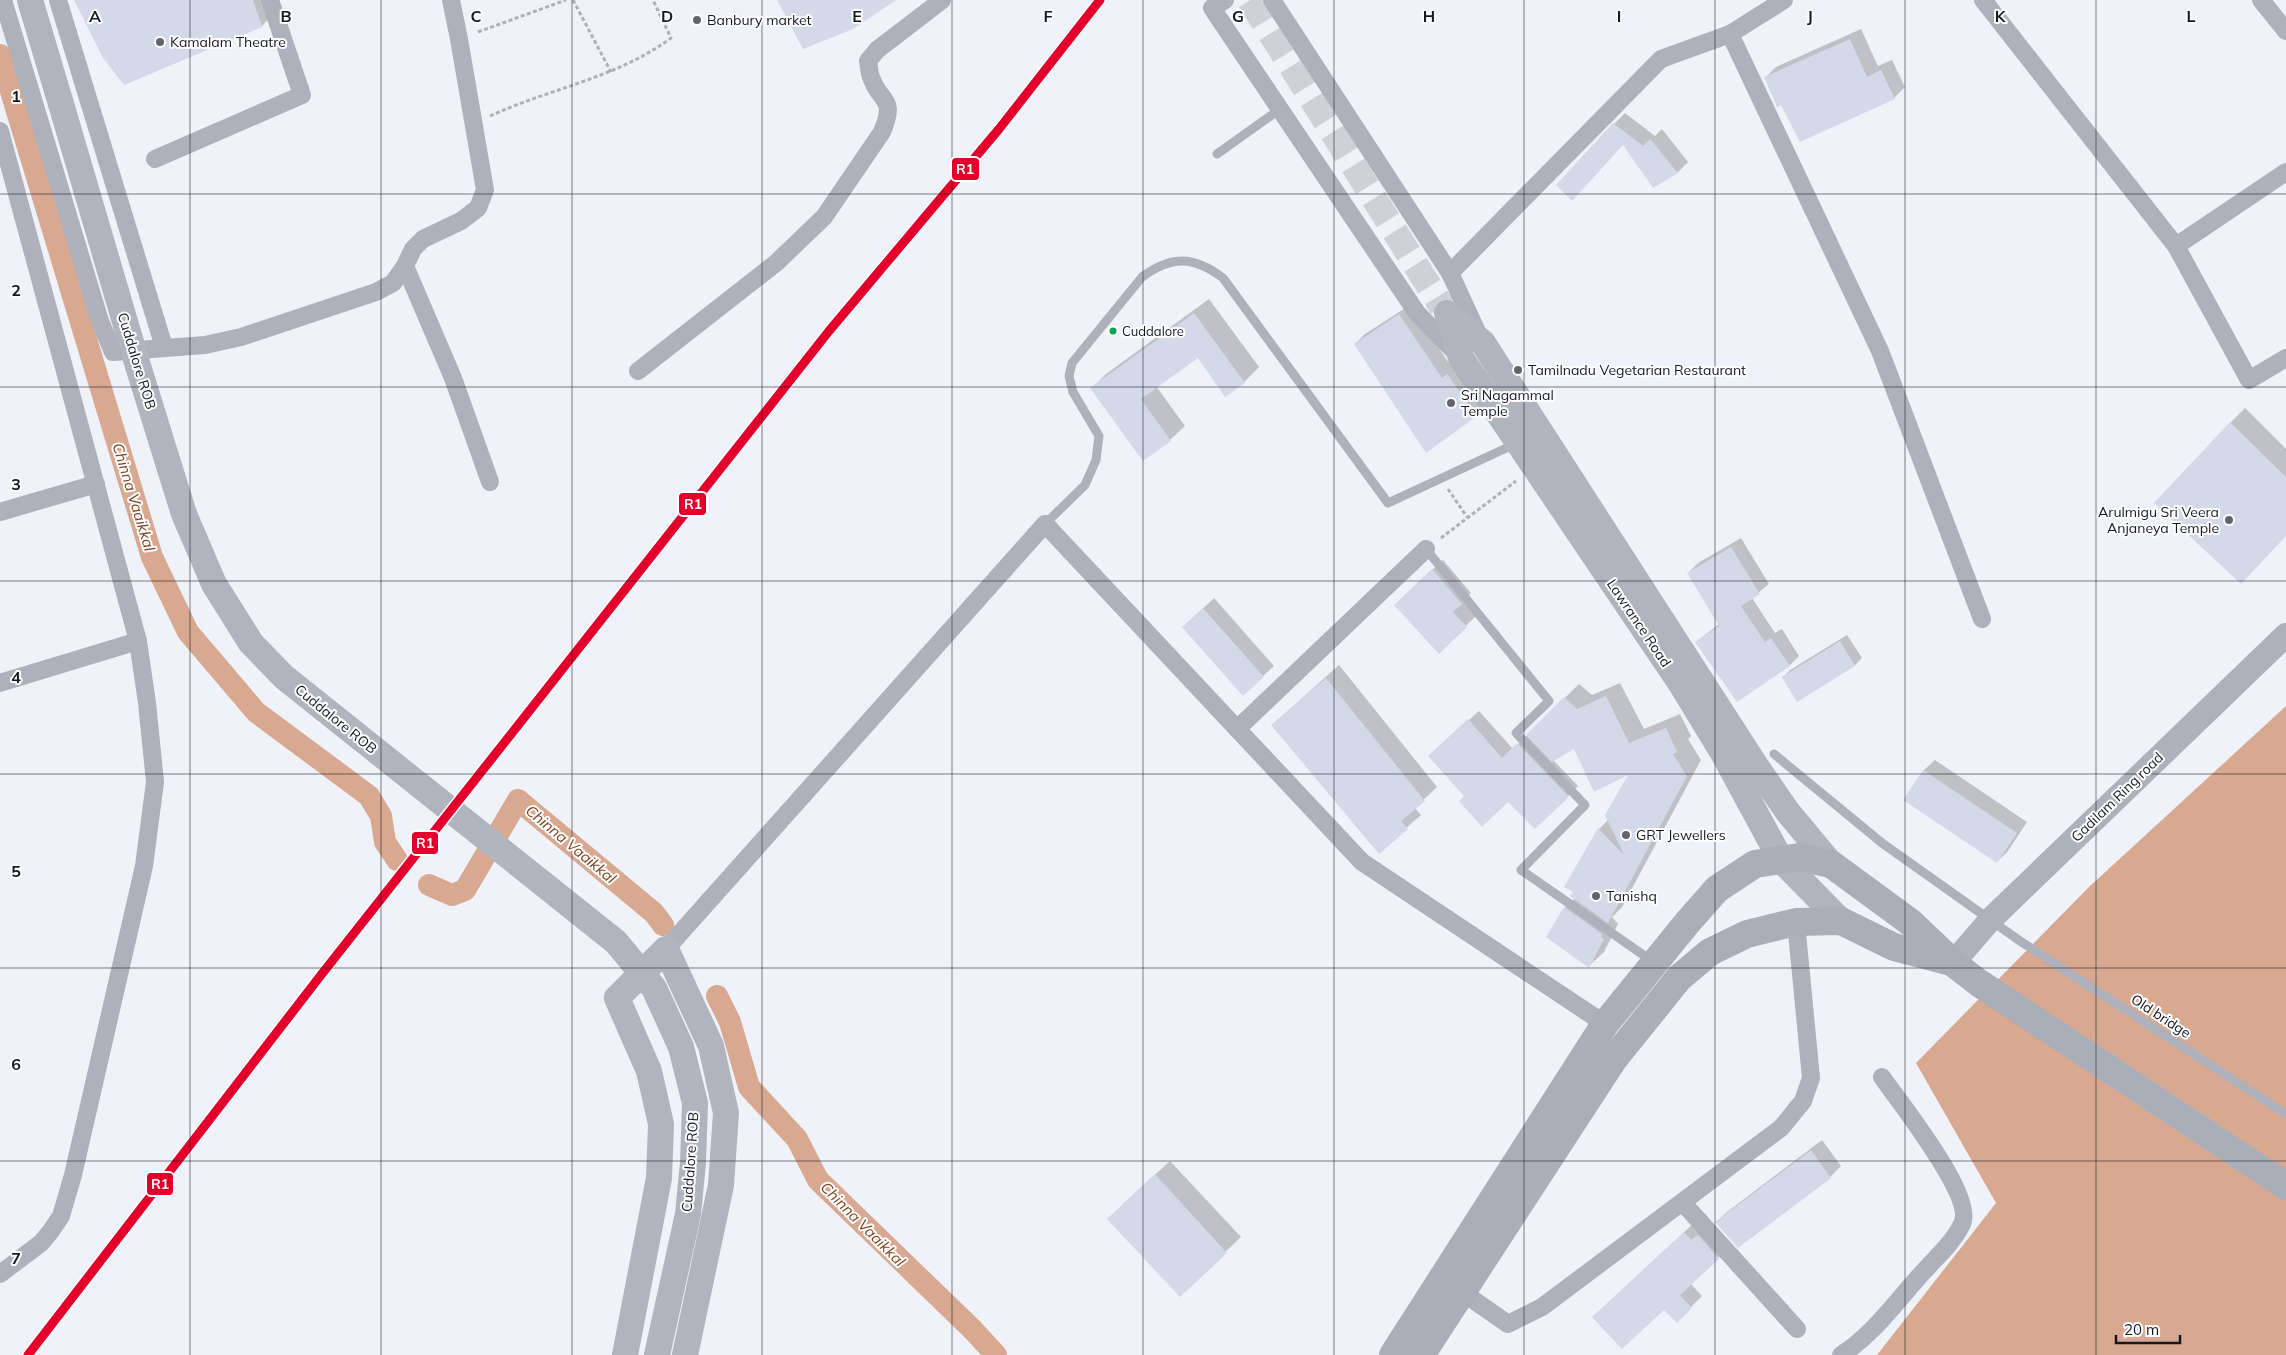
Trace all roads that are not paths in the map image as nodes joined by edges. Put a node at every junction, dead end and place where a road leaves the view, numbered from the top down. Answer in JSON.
{"nodes":[{"id":1,"x":3,"y":0,"type":"edge"},
{"id":2,"x":30,"y":0,"type":"edge"},
{"id":3,"x":58,"y":0,"type":"edge"},
{"id":4,"x":270,"y":0,"type":"edge"},
{"id":5,"x":450,"y":0,"type":"edge"},
{"id":6,"x":942,"y":0,"type":"edge"},
{"id":7,"x":1224,"y":0,"type":"edge"},
{"id":8,"x":1784,"y":0,"type":"edge"},
{"id":9,"x":1983,"y":0,"type":"edge"},
{"id":10,"x":2261,"y":0,"type":"edge"},
{"id":11,"x":1277,"y":2,"type":"edge"},
{"id":12,"x":2286,"y":31,"type":"edge"},
{"id":13,"x":1730,"y":34,"type":"junction"},
{"id":14,"x":1280,"y":109,"type":"junction"},
{"id":15,"x":0,"y":132,"type":"edge"},
{"id":16,"x":1217,"y":154,"type":"dead end"},
{"id":17,"x":155,"y":159,"type":"dead end"},
{"id":18,"x":2285,"y":174,"type":"edge"},
{"id":19,"x":2176,"y":246,"type":"junction"},
{"id":20,"x":405,"y":266,"type":"junction"},
{"id":21,"x":1450,"y":273,"type":"junction"},
{"id":22,"x":1483,"y":343,"type":"junction"},
{"id":23,"x":164,"y":347,"type":"junction"},
{"id":24,"x":1461,"y":358,"type":"junction"},
{"id":25,"x":2286,"y":358,"type":"edge"},
{"id":26,"x":638,"y":371,"type":"dead end"},
{"id":27,"x":1518,"y":443,"type":"junction"},
{"id":28,"x":490,"y":482,"type":"dead end"},
{"id":29,"x":96,"y":484,"type":"junction"},
{"id":30,"x":0,"y":512,"type":"edge"},
{"id":31,"x":1045,"y":524,"type":"junction"},
{"id":32,"x":1426,"y":549,"type":"joint"},
{"id":33,"x":1982,"y":619,"type":"dead end"},
{"id":34,"x":2286,"y":635,"type":"edge"},
{"id":35,"x":138,"y":641,"type":"junction"},
{"id":36,"x":0,"y":683,"type":"edge"},
{"id":37,"x":1238,"y":729,"type":"junction"},
{"id":38,"x":1774,"y":754,"type":"dead end"},
{"id":39,"x":1781,"y":860,"type":"junction"},
{"id":40,"x":1831,"y":864,"type":"junction"},
{"id":41,"x":1990,"y":919,"type":"junction"},
{"id":42,"x":1840,"y":921,"type":"junction"},
{"id":43,"x":1796,"y":922,"type":"junction"},
{"id":44,"x":666,"y":949,"type":"junction"},
{"id":45,"x":1654,"y":962,"type":"junction"},
{"id":46,"x":1953,"y":963,"type":"junction"},
{"id":47,"x":1605,"y":1024,"type":"junction"},
{"id":48,"x":1882,"y":1077,"type":"dead end"},
{"id":49,"x":2286,"y":1114,"type":"edge"},
{"id":50,"x":2286,"y":1186,"type":"edge"},
{"id":51,"x":1682,"y":1203,"type":"junction"},
{"id":52,"x":0,"y":1274,"type":"edge"},
{"id":53,"x":1462,"y":1292,"type":"junction"},
{"id":54,"x":1797,"y":1329,"type":"dead end"},
{"id":55,"x":625,"y":1355,"type":"edge"},
{"id":56,"x":657,"y":1355,"type":"edge"},
{"id":57,"x":685,"y":1355,"type":"edge"},
{"id":58,"x":1393,"y":1355,"type":"edge"},
{"id":59,"x":1421,"y":1355,"type":"edge"},
{"id":60,"x":1841,"y":1355,"type":"edge"}],
"edges":[{"from":1,"to":23,"type":"street"},
{"from":2,"to":56,"type":"main road","name":"Cuddalore ROB","bridge":true},
{"from":3,"to":23,"type":"street"},
{"from":4,"to":17,"type":"street"},
{"from":5,"to":20,"type":"street"},
{"from":6,"to":26,"type":"street"},
{"from":7,"to":14,"type":"street"},
{"from":8,"to":13,"type":"street"},
{"from":9,"to":19,"type":"street"},
{"from":10,"to":12,"type":"street"},
{"from":11,"to":21,"type":"street"},
{"from":13,"to":21,"type":"street"},
{"from":13,"to":33,"type":"street"},
{"from":14,"to":16,"type":"lane"},
{"from":14,"to":24,"type":"street"},
{"from":15,"to":29,"type":"street"},
{"from":18,"to":19,"type":"street"},
{"from":19,"to":25,"type":"street"},
{"from":20,"to":23,"type":"street"},
{"from":20,"to":28,"type":"street"},
{"from":21,"to":22,"type":"street"},
{"from":22,"to":24,"type":"main road","name":"Lawrance Road"},
{"from":22,"to":40,"type":"main road","name":"Lawrance Road"},
{"from":24,"to":27,"type":"main road","name":"Lawrance Road"},
{"from":27,"to":31,"type":"lane"},
{"from":27,"to":39,"type":"main road","name":"Lawrance Road"},
{"from":29,"to":30,"type":"street"},
{"from":29,"to":35,"type":"street"},
{"from":31,"to":37,"type":"street"},
{"from":31,"to":44,"type":"street"},
{"from":32,"to":37,"type":"street"},
{"from":32,"to":45,"type":"lane"},
{"from":34,"to":41,"type":"main road","name":"Gadilam Ring road"},
{"from":35,"to":36,"type":"street"},
{"from":35,"to":52,"type":"street"},
{"from":37,"to":47,"type":"street"},
{"from":38,"to":41,"type":"lane","name":"Old bridge"},
{"from":39,"to":40,"type":"highway"},
{"from":39,"to":42,"type":"main road","name":"Lawrance Road"},
{"from":39,"to":45,"type":"highway"},
{"from":40,"to":46,"type":"highway"},
{"from":41,"to":46,"type":"main road","name":"Gadilam Ring road"},
{"from":41,"to":49,"type":"lane","name":"Old bridge"},
{"from":42,"to":43,"type":"highway"},
{"from":42,"to":46,"type":"highway"},
{"from":43,"to":51,"type":"street"},
{"from":43,"to":53,"type":"highway"},
{"from":44,"to":55,"type":"main road"},
{"from":44,"to":57,"type":"main road"},
{"from":45,"to":47,"type":"highway"},
{"from":46,"to":50,"type":"highway"},
{"from":47,"to":58,"type":"highway"},
{"from":48,"to":60,"type":"street"},
{"from":51,"to":53,"type":"street"},
{"from":51,"to":54,"type":"street"},
{"from":53,"to":59,"type":"highway"}]}
